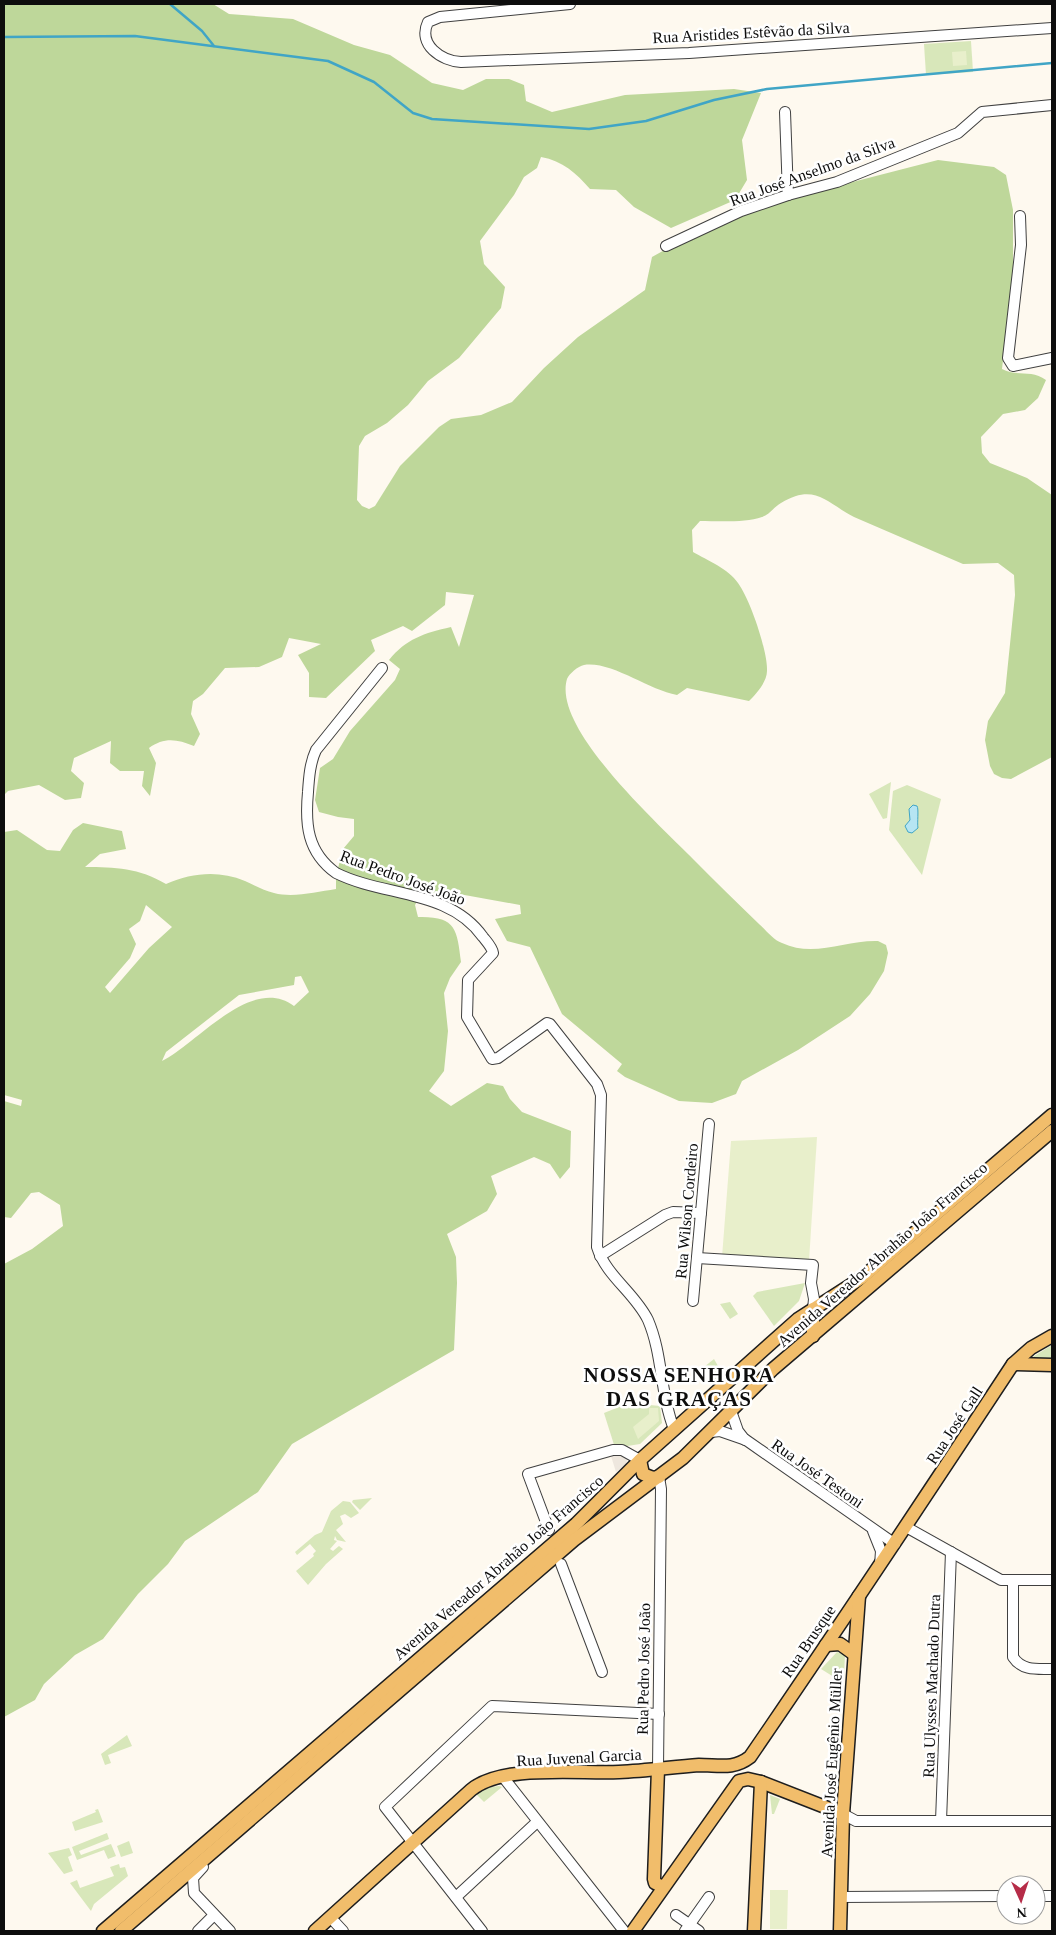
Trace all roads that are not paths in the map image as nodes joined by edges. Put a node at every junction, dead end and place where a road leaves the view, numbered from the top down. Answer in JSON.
{"nodes":[{"id":1,"x":570,"y":4,"type":"edge"},
{"id":2,"x":1052,"y":28,"type":"edge"},
{"id":3,"x":1052,"y":105,"type":"edge"},
{"id":4,"x":785,"y":112,"type":"dead end"},
{"id":5,"x":788,"y":195,"type":"junction"},
{"id":6,"x":1020,"y":216,"type":"dead end"},
{"id":7,"x":666,"y":246,"type":"dead end"},
{"id":8,"x":1052,"y":358,"type":"edge"},
{"id":9,"x":382,"y":668,"type":"dead end"},
{"id":10,"x":1052,"y":1115,"type":"edge"},
{"id":11,"x":708,"y":1124,"type":"dead end"},
{"id":12,"x":1052,"y":1131,"type":"edge"},
{"id":13,"x":701,"y":1213,"type":"junction"},
{"id":14,"x":600,"y":1256,"type":"junction"},
{"id":15,"x":697,"y":1258,"type":"junction"},
{"id":16,"x":693,"y":1301,"type":"dead end"},
{"id":17,"x":812,"y":1309,"type":"junction"},
{"id":18,"x":813,"y":1336,"type":"junction"},
{"id":19,"x":1052,"y":1336,"type":"edge"},
{"id":20,"x":1013,"y":1364,"type":"junction"},
{"id":21,"x":1052,"y":1365,"type":"edge"},
{"id":22,"x":731,"y":1412,"type":"junction"},
{"id":23,"x":674,"y":1429,"type":"junction"},
{"id":24,"x":711,"y":1432,"type":"junction"},
{"id":25,"x":746,"y":1440,"type":"junction"},
{"id":26,"x":640,"y":1460,"type":"junction"},
{"id":27,"x":659,"y":1477,"type":"junction"},
{"id":28,"x":906,"y":1527,"type":"junction"},
{"id":29,"x":549,"y":1530,"type":"dead end"},
{"id":30,"x":872,"y":1530,"type":"junction"},
{"id":31,"x":895,"y":1544,"type":"junction"},
{"id":32,"x":951,"y":1552,"type":"junction"},
{"id":33,"x":561,"y":1564,"type":"dead end"},
{"id":34,"x":880,"y":1566,"type":"junction"},
{"id":35,"x":1052,"y":1580,"type":"edge"},
{"id":36,"x":1013,"y":1581,"type":"junction"},
{"id":37,"x":859,"y":1596,"type":"junction"},
{"id":38,"x":838,"y":1626,"type":"junction"},
{"id":39,"x":856,"y":1630,"type":"junction"},
{"id":40,"x":826,"y":1645,"type":"junction"},
{"id":41,"x":854,"y":1654,"type":"junction"},
{"id":42,"x":1052,"y":1669,"type":"edge"},
{"id":43,"x":602,"y":1672,"type":"dead end"},
{"id":44,"x":659,"y":1714,"type":"junction"},
{"id":45,"x":750,"y":1757,"type":"joint"},
{"id":46,"x":658,"y":1769,"type":"junction"},
{"id":47,"x":503,"y":1777,"type":"junction"},
{"id":48,"x":761,"y":1782,"type":"junction"},
{"id":49,"x":843,"y":1814,"type":"junction"},
{"id":50,"x":940,"y":1821,"type":"junction"},
{"id":51,"x":1052,"y":1821,"type":"edge"},
{"id":52,"x":537,"y":1822,"type":"junction"},
{"id":53,"x":412,"y":1842,"type":"junction"},
{"id":54,"x":206,"y":1856,"type":"junction"},
{"id":55,"x":663,"y":1887,"type":"junction"},
{"id":56,"x":840,"y":1896,"type":"junction"},
{"id":57,"x":996,"y":1896,"type":"edge"},
{"id":58,"x":456,"y":1897,"type":"junction"},
{"id":59,"x":710,"y":1897,"type":"dead end"},
{"id":60,"x":214,"y":1915,"type":"junction"},
{"id":61,"x":676,"y":1915,"type":"dead end"},
{"id":62,"x":330,"y":1916,"type":"junction"},
{"id":63,"x":687,"y":1928,"type":"edge"},
{"id":64,"x":224,"y":1929,"type":"edge"},
{"id":65,"x":103,"y":1931,"type":"edge"},
{"id":66,"x":121,"y":1931,"type":"edge"},
{"id":67,"x":198,"y":1931,"type":"edge"},
{"id":68,"x":315,"y":1931,"type":"edge"},
{"id":69,"x":342,"y":1931,"type":"edge"},
{"id":70,"x":482,"y":1931,"type":"edge"},
{"id":71,"x":624,"y":1931,"type":"edge"},
{"id":72,"x":633,"y":1931,"type":"edge"},
{"id":73,"x":699,"y":1931,"type":"edge"},
{"id":74,"x":754,"y":1931,"type":"edge"},
{"id":75,"x":840,"y":1931,"type":"edge"}],
"edges":[{"from":1,"to":2,"type":"street","name":"Rua Aristides Estêvão da Silva"},
{"from":3,"to":5,"type":"street","name":"Rua José Anselmo da Silva"},
{"from":4,"to":5,"type":"street"},
{"from":5,"to":7,"type":"street","name":"Rua José Anselmo da Silva"},
{"from":6,"to":8,"type":"street"},
{"from":9,"to":14,"type":"street","name":"Rua Pedro José João"},
{"from":10,"to":17,"type":"main road","name":"Avenida Vereador Abrahão João Francisco"},
{"from":11,"to":13,"type":"street","name":"Rua Wilson Cordeiro"},
{"from":12,"to":18,"type":"main road","name":"Avenida Vereador Abrahão João Francisco"},
{"from":13,"to":14,"type":"street"},
{"from":13,"to":15,"type":"street","name":"Rua Wilson Cordeiro"},
{"from":14,"to":23,"type":"street","name":"Rua Pedro José João"},
{"from":15,"to":16,"type":"street","name":"Rua Wilson Cordeiro"},
{"from":15,"to":17,"type":"street"},
{"from":17,"to":18,"type":"main road"},
{"from":17,"to":23,"type":"main road","name":"Avenida Vereador Abrahão João Francisco"},
{"from":18,"to":22,"type":"main road","name":"Avenida Vereador Abrahão João Francisco"},
{"from":19,"to":20,"type":"main road","name":"Rua José Gall"},
{"from":20,"to":21,"type":"main road"},
{"from":20,"to":28,"type":"main road","name":"Rua José Gall"},
{"from":22,"to":24,"type":"main road","name":"Avenida Vereador Abrahão João Francisco"},
{"from":22,"to":25,"type":"street","name":"Rua José Testoni"},
{"from":23,"to":26,"type":"main road","name":"Avenida Vereador Abrahão João Francisco"},
{"from":24,"to":25,"type":"street","name":"Rua José Testoni"},
{"from":24,"to":27,"type":"main road","name":"Avenida Vereador Abrahão João Francisco"},
{"from":25,"to":30,"type":"street","name":"Rua José Testoni"},
{"from":26,"to":27,"type":"main road"},
{"from":26,"to":29,"type":"street"},
{"from":26,"to":65,"type":"main road","name":"Avenida Vereador Abrahão João Francisco"},
{"from":27,"to":44,"type":"street","name":"Rua Pedro José João"},
{"from":27,"to":54,"type":"main road","name":"Avenida Vereador Abrahão João Francisco"},
{"from":28,"to":31,"type":"main road","name":"Rua José Gall"},
{"from":28,"to":32,"type":"street"},
{"from":30,"to":31,"type":"street","name":"Rua José Testoni"},
{"from":30,"to":34,"type":"street","name":"Rua José Testoni"},
{"from":31,"to":34,"type":"main road","name":"Rua Brusque"},
{"from":32,"to":36,"type":"street"},
{"from":32,"to":50,"type":"street","name":"Rua Ulysses Machado Dutra"},
{"from":33,"to":43,"type":"street"},
{"from":34,"to":37,"type":"main road","name":"Rua Brusque"},
{"from":35,"to":36,"type":"street"},
{"from":36,"to":42,"type":"street"},
{"from":37,"to":38,"type":"main road","name":"Rua Brusque"},
{"from":37,"to":39,"type":"main road","name":"Avenida José Eugênio Müller"},
{"from":38,"to":39,"type":"main road"},
{"from":38,"to":40,"type":"main road","name":"Rua Brusque"},
{"from":39,"to":41,"type":"main road","name":"Avenida José Eugênio Müller"},
{"from":40,"to":41,"type":"main road"},
{"from":40,"to":45,"type":"main road","name":"Rua Brusque"},
{"from":41,"to":49,"type":"main road","name":"Avenida José Eugênio Müller"},
{"from":44,"to":46,"type":"street","name":"Rua Pedro José João"},
{"from":44,"to":53,"type":"street"},
{"from":45,"to":46,"type":"main road","name":"Rua Juvenal Garcia"},
{"from":46,"to":47,"type":"main road","name":"Rua Juvenal Garcia"},
{"from":46,"to":55,"type":"main road","name":"Rua Pedro José João"},
{"from":47,"to":52,"type":"street"},
{"from":47,"to":53,"type":"main road","name":"Rua Juvenal Garcia"},
{"from":48,"to":49,"type":"main road"},
{"from":48,"to":55,"type":"main road"},
{"from":48,"to":74,"type":"main road"},
{"from":49,"to":50,"type":"street"},
{"from":49,"to":56,"type":"main road","name":"Avenida José Eugênio Müller"},
{"from":50,"to":51,"type":"street"},
{"from":52,"to":58,"type":"street"},
{"from":52,"to":71,"type":"street"},
{"from":53,"to":58,"type":"street"},
{"from":53,"to":62,"type":"main road","name":"Rua Juvenal Garcia"},
{"from":54,"to":60,"type":"street"},
{"from":54,"to":66,"type":"main road","name":"Avenida Vereador Abrahão João Francisco"},
{"from":55,"to":72,"type":"main road"},
{"from":56,"to":57,"type":"street"},
{"from":56,"to":75,"type":"main road","name":"Avenida José Eugênio Müller"},
{"from":58,"to":70,"type":"street"},
{"from":59,"to":63,"type":"street"},
{"from":60,"to":64,"type":"street"},
{"from":60,"to":67,"type":"street"},
{"from":61,"to":63,"type":"street"},
{"from":62,"to":68,"type":"main road","name":"Rua Juvenal Garcia"},
{"from":62,"to":69,"type":"street"},
{"from":63,"to":73,"type":"street"}]}
